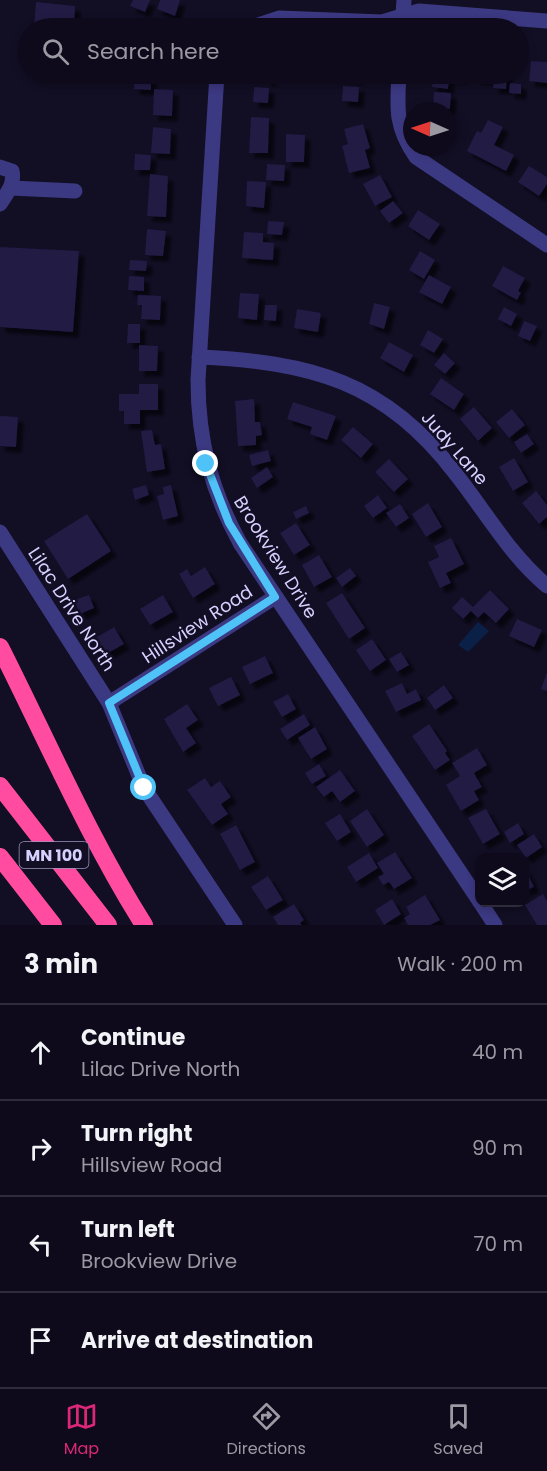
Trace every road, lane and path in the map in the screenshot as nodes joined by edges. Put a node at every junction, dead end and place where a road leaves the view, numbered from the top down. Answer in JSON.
{"nodes":[{"id":1,"x":403,"y":15,"type":"edge"},
{"id":2,"x":282,"y":18,"type":"edge"},
{"id":3,"x":308,"y":18,"type":"edge"},
{"id":4,"x":509,"y":18,"type":"edge"},
{"id":5,"x":529,"y":20,"type":"edge"},
{"id":6,"x":547,"y":21,"type":"edge"},
{"id":7,"x":216,"y":84,"type":"edge"},
{"id":8,"x":399,"y":84,"type":"edge"},
{"id":9,"x":0,"y":167,"type":"edge"},
{"id":10,"x":11,"y":188,"type":"junction"},
{"id":11,"x":75,"y":192,"type":"dead end"},
{"id":12,"x":0,"y":204,"type":"edge"},
{"id":13,"x":547,"y":245,"type":"edge"},
{"id":14,"x":200,"y":357,"type":"junction"},
{"id":15,"x":0,"y":532,"type":"edge"},
{"id":16,"x":547,"y":586,"type":"edge"},
{"id":17,"x":275,"y":597,"type":"junction"},
{"id":18,"x":0,"y":646,"type":"edge"},
{"id":19,"x":109,"y":703,"type":"junction"},
{"id":20,"x":0,"y":786,"type":"edge"},
{"id":21,"x":0,"y":857,"type":"edge"},
{"id":22,"x":475,"y":895,"type":"edge"},
{"id":23,"x":483,"y":907,"type":"edge"},
{"id":24,"x":53,"y":925,"type":"edge"},
{"id":25,"x":108,"y":925,"type":"edge"},
{"id":26,"x":144,"y":925,"type":"edge"},
{"id":27,"x":235,"y":925,"type":"edge"},
{"id":28,"x":495,"y":925,"type":"edge"}],
"edges":[{"from":1,"to":4,"type":"street"},
{"from":2,"to":3,"type":"street"},
{"from":5,"to":6,"type":"street"},
{"from":7,"to":14,"type":"street","name":"Brookview Drive"},
{"from":8,"to":13,"type":"street"},
{"from":9,"to":10,"type":"street"},
{"from":10,"to":11,"type":"street"},
{"from":10,"to":12,"type":"street"},
{"from":14,"to":16,"type":"street","name":"Judy Lane"},
{"from":14,"to":17,"type":"street","name":"Brookview Drive"},
{"from":15,"to":19,"type":"street","name":"Lilac Drive North"},
{"from":17,"to":19,"type":"street","name":"Hillsview Road"},
{"from":17,"to":22,"type":"street","name":"Brookview Drive"},
{"from":18,"to":26,"type":"highway"},
{"from":19,"to":27,"type":"street","name":"Lilac Drive North"},
{"from":20,"to":25,"type":"highway","number":"MN 100"},
{"from":21,"to":24,"type":"highway","number":"MN 100"},
{"from":23,"to":28,"type":"street","name":"Brookview Drive"}]}
